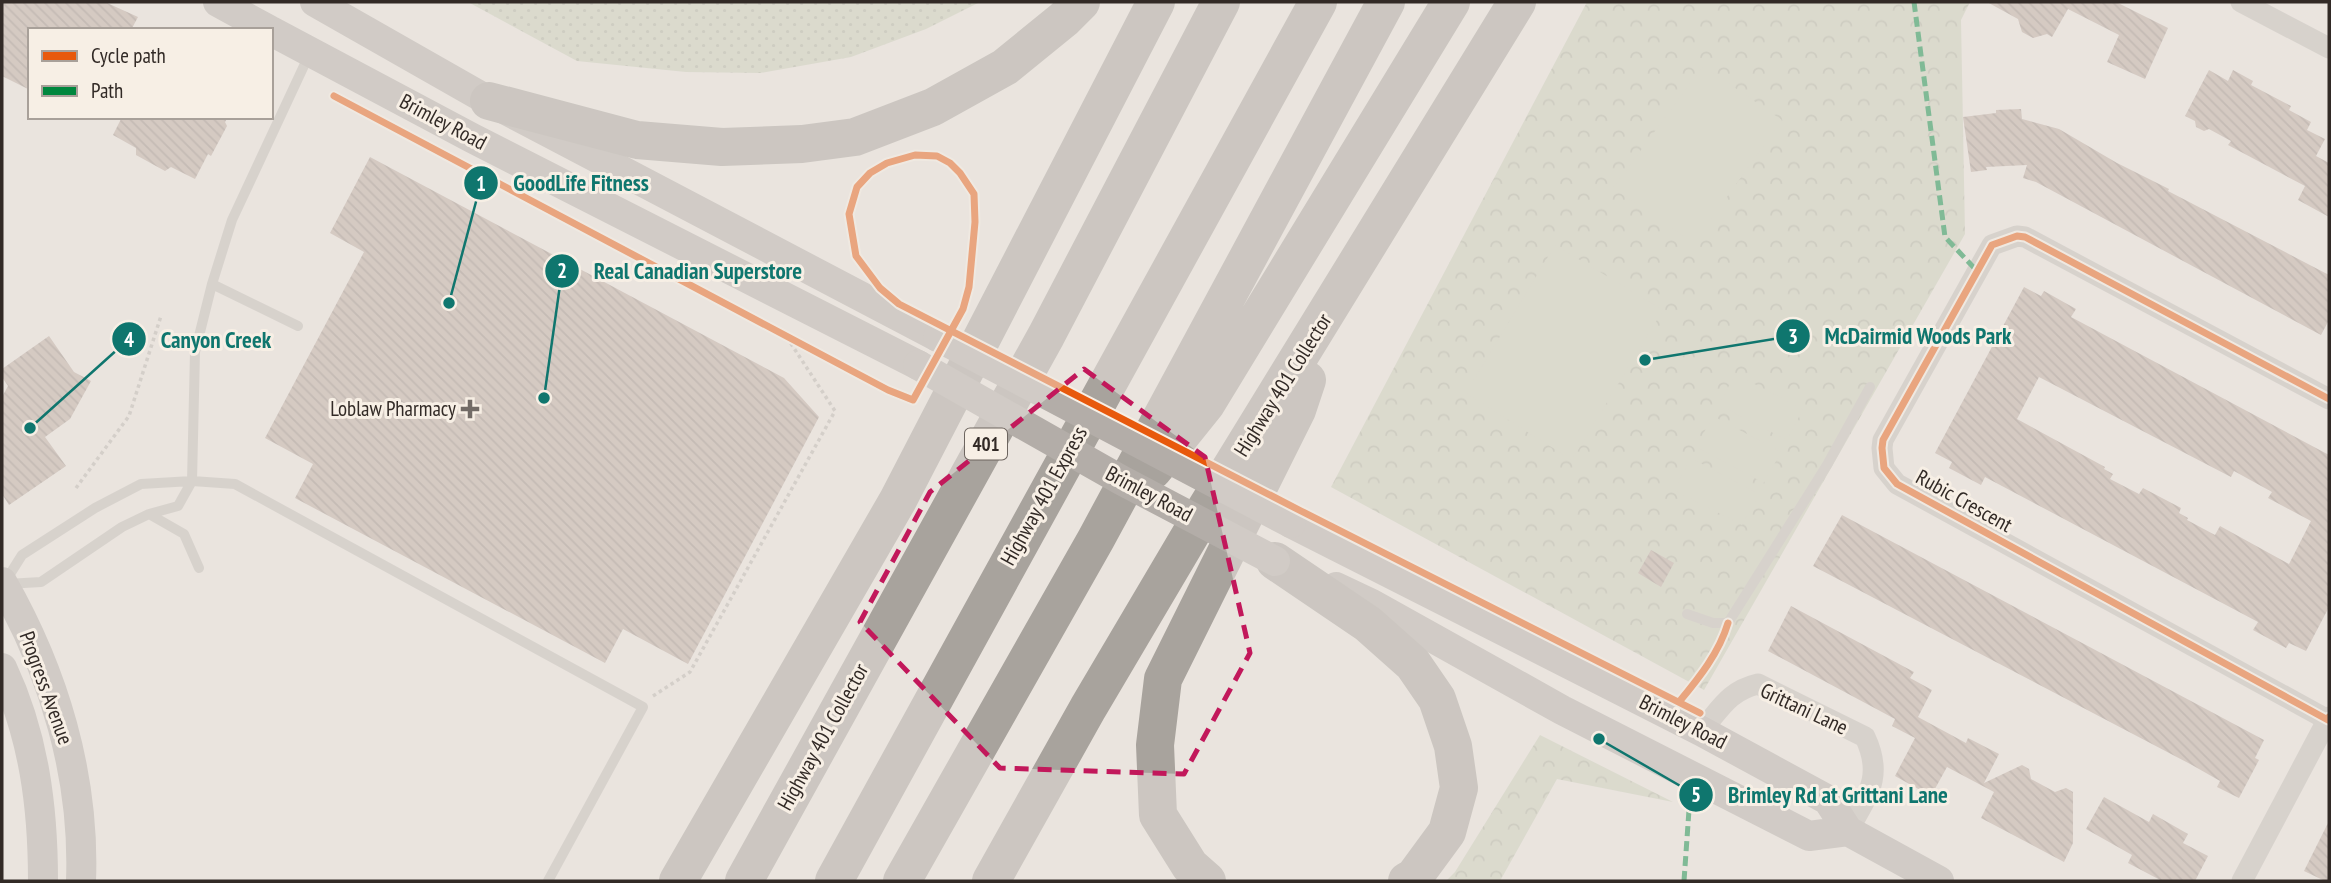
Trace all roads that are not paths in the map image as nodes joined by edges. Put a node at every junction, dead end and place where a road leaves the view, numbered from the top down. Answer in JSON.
{"nodes":[{"id":1,"x":218,"y":2,"type":"edge"},
{"id":2,"x":315,"y":2,"type":"edge"},
{"id":3,"x":1081,"y":2,"type":"edge"},
{"id":4,"x":1156,"y":2,"type":"edge"},
{"id":5,"x":1221,"y":2,"type":"edge"},
{"id":6,"x":1318,"y":2,"type":"edge"},
{"id":7,"x":1386,"y":2,"type":"edge"},
{"id":8,"x":1451,"y":2,"type":"edge"},
{"id":9,"x":1517,"y":2,"type":"edge"},
{"id":10,"x":2241,"y":2,"type":"edge"},
{"id":11,"x":266,"y":28,"type":"edge"},
{"id":12,"x":273,"y":32,"type":"edge"},
{"id":13,"x":2329,"y":48,"type":"edge"},
{"id":14,"x":310,"y":52,"type":"junction"},
{"id":15,"x":489,"y":101,"type":"junction"},
{"id":16,"x":212,"y":284,"type":"junction"},
{"id":17,"x":1333,"y":305,"type":"junction"},
{"id":18,"x":298,"y":326,"type":"dead end"},
{"id":19,"x":1870,"y":387,"type":"dead end"},
{"id":20,"x":2329,"y":399,"type":"edge"},
{"id":21,"x":192,"y":481,"type":"junction"},
{"id":22,"x":149,"y":514,"type":"junction"},
{"id":23,"x":1096,"y":539,"type":"junction"},
{"id":24,"x":1275,"y":561,"type":"junction"},
{"id":25,"x":199,"y":568,"type":"dead end"},
{"id":26,"x":2,"y":584,"type":"edge"},
{"id":27,"x":1687,"y":614,"type":"dead end"},
{"id":28,"x":2,"y":668,"type":"edge"},
{"id":29,"x":2329,"y":719,"type":"edge"},
{"id":30,"x":1700,"y":731,"type":"junction"},
{"id":31,"x":1848,"y":831,"type":"junction"},
{"id":32,"x":43,"y":881,"type":"edge"},
{"id":33,"x":81,"y":881,"type":"edge"},
{"id":34,"x":548,"y":881,"type":"edge"},
{"id":35,"x":678,"y":881,"type":"edge"},
{"id":36,"x":744,"y":881,"type":"edge"},
{"id":37,"x":834,"y":881,"type":"edge"},
{"id":38,"x":902,"y":881,"type":"edge"},
{"id":39,"x":991,"y":881,"type":"edge"},
{"id":40,"x":1207,"y":881,"type":"edge"},
{"id":41,"x":1407,"y":881,"type":"edge"},
{"id":42,"x":1939,"y":881,"type":"edge"},
{"id":43,"x":2242,"y":881,"type":"edge"}],
"edges":[{"from":1,"to":11,"type":"main road","name":"Brimley Road"},
{"from":2,"to":15,"type":"main road","name":"Brimley Road"},
{"from":3,"to":15,"type":"highway"},
{"from":4,"to":35,"type":"highway"},
{"from":5,"to":36,"type":"highway","name":"Highway 401 Collector","number":"401"},
{"from":6,"to":37,"type":"highway","name":"Highway 401 Express"},
{"from":7,"to":23,"type":"highway"},
{"from":8,"to":23,"type":"highway"},
{"from":9,"to":17,"type":"highway","name":"Highway 401 Collector"},
{"from":10,"to":13,"type":"street"},
{"from":12,"to":14,"type":"main road","name":"Brimley Road"},
{"from":14,"to":16,"type":"lane"},
{"from":14,"to":24,"type":"main road","name":"Brimley Road","bridge":true},
{"from":15,"to":30,"type":"main road","name":"Brimley Road","bridge":true},
{"from":16,"to":18,"type":"lane"},
{"from":16,"to":21,"type":"lane"},
{"from":17,"to":39,"type":"highway","name":"Highway 401 Collector"},
{"from":17,"to":40,"type":"highway"},
{"from":19,"to":27,"type":"lane"},
{"from":20,"to":29,"type":"street","name":"Rubic Crescent"},
{"from":21,"to":22,"type":"lane"},
{"from":21,"to":26,"type":"lane"},
{"from":21,"to":34,"type":"lane"},
{"from":22,"to":25,"type":"lane"},
{"from":22,"to":26,"type":"lane"},
{"from":23,"to":38,"type":"highway"},
{"from":24,"to":31,"type":"main road","name":"Brimley Road"},
{"from":24,"to":41,"type":"highway"},
{"from":26,"to":33,"type":"main road","name":"Progress Avenue"},
{"from":28,"to":32,"type":"main road","name":"Progress Avenue"},
{"from":29,"to":43,"type":"street"},
{"from":30,"to":31,"type":"main road","name":"Brimley Road"},
{"from":30,"to":31,"type":"street","name":"Grittani Lane"},
{"from":31,"to":42,"type":"main road","name":"Brimley Road"}]}
